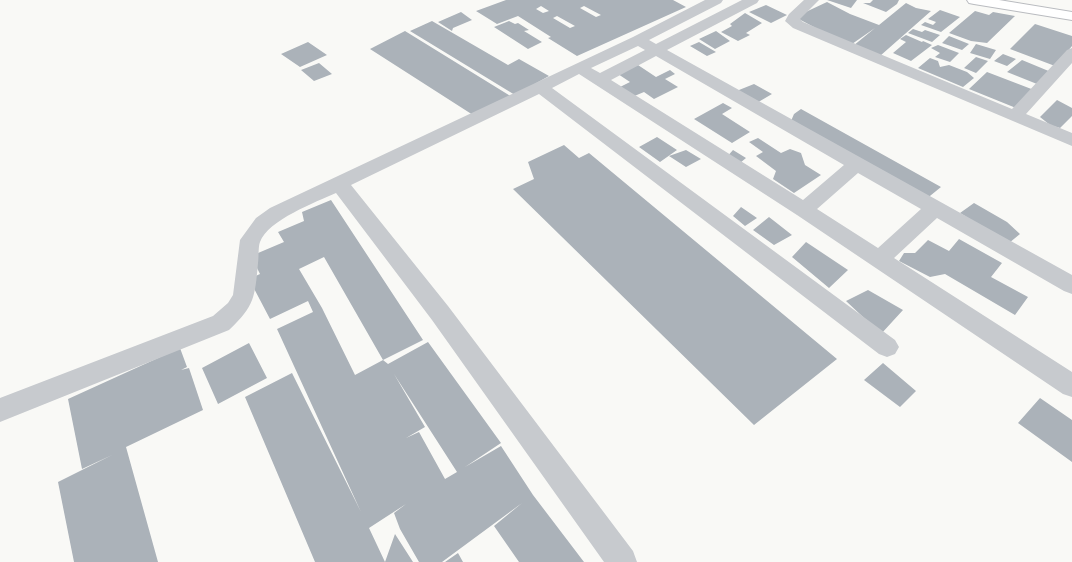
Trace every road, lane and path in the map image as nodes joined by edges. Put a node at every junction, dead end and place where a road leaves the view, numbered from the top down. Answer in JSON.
{"nodes":[{"id":1,"x":716,"y":0,"type":"edge"},
{"id":2,"x":752,"y":0,"type":"edge"},
{"id":3,"x":812,"y":0,"type":"edge"},
{"id":4,"x":974,"y":0,"type":"edge"},
{"id":5,"x":1033,"y":0,"type":"edge"},
{"id":6,"x":1072,"y":7,"type":"edge"},
{"id":7,"x":1072,"y":16,"type":"edge"},
{"id":8,"x":638,"y":40,"type":"junction"},
{"id":9,"x":656,"y":50,"type":"junction"},
{"id":10,"x":1072,"y":53,"type":"edge"},
{"id":11,"x":580,"y":68,"type":"junction"},
{"id":12,"x":599,"y":80,"type":"junction"},
{"id":13,"x":540,"y":86,"type":"junction"},
{"id":14,"x":1015,"y":116,"type":"junction"},
{"id":15,"x":1072,"y":140,"type":"edge"},
{"id":16,"x":857,"y":164,"type":"junction"},
{"id":17,"x":339,"y":183,"type":"junction"},
{"id":18,"x":935,"y":208,"type":"junction"},
{"id":19,"x":804,"y":210,"type":"junction"},
{"id":20,"x":879,"y":260,"type":"junction"},
{"id":21,"x":1072,"y":285,"type":"edge"},
{"id":22,"x":887,"y":347,"type":"dead end"},
{"id":23,"x":1072,"y":386,"type":"edge"},
{"id":24,"x":0,"y":410,"type":"edge"},
{"id":25,"x":622,"y":562,"type":"edge"}],
"edges":[{"from":1,"to":8,"type":"street"},
{"from":2,"to":9,"type":"street"},
{"from":3,"to":14,"type":"street"},
{"from":4,"to":7,"type":"highway"},
{"from":5,"to":6,"type":"highway"},
{"from":8,"to":9,"type":"street"},
{"from":8,"to":11,"type":"street"},
{"from":9,"to":12,"type":"street"},
{"from":9,"to":16,"type":"street"},
{"from":10,"to":14,"type":"street"},
{"from":11,"to":12,"type":"street"},
{"from":11,"to":13,"type":"street"},
{"from":12,"to":19,"type":"street"},
{"from":13,"to":17,"type":"street"},
{"from":13,"to":22,"type":"street"},
{"from":14,"to":15,"type":"street"},
{"from":16,"to":18,"type":"street"},
{"from":16,"to":19,"type":"street"},
{"from":17,"to":24,"type":"street"},
{"from":17,"to":25,"type":"street"},
{"from":18,"to":20,"type":"street"},
{"from":18,"to":21,"type":"street"},
{"from":19,"to":20,"type":"street"},
{"from":20,"to":23,"type":"street"}]}
